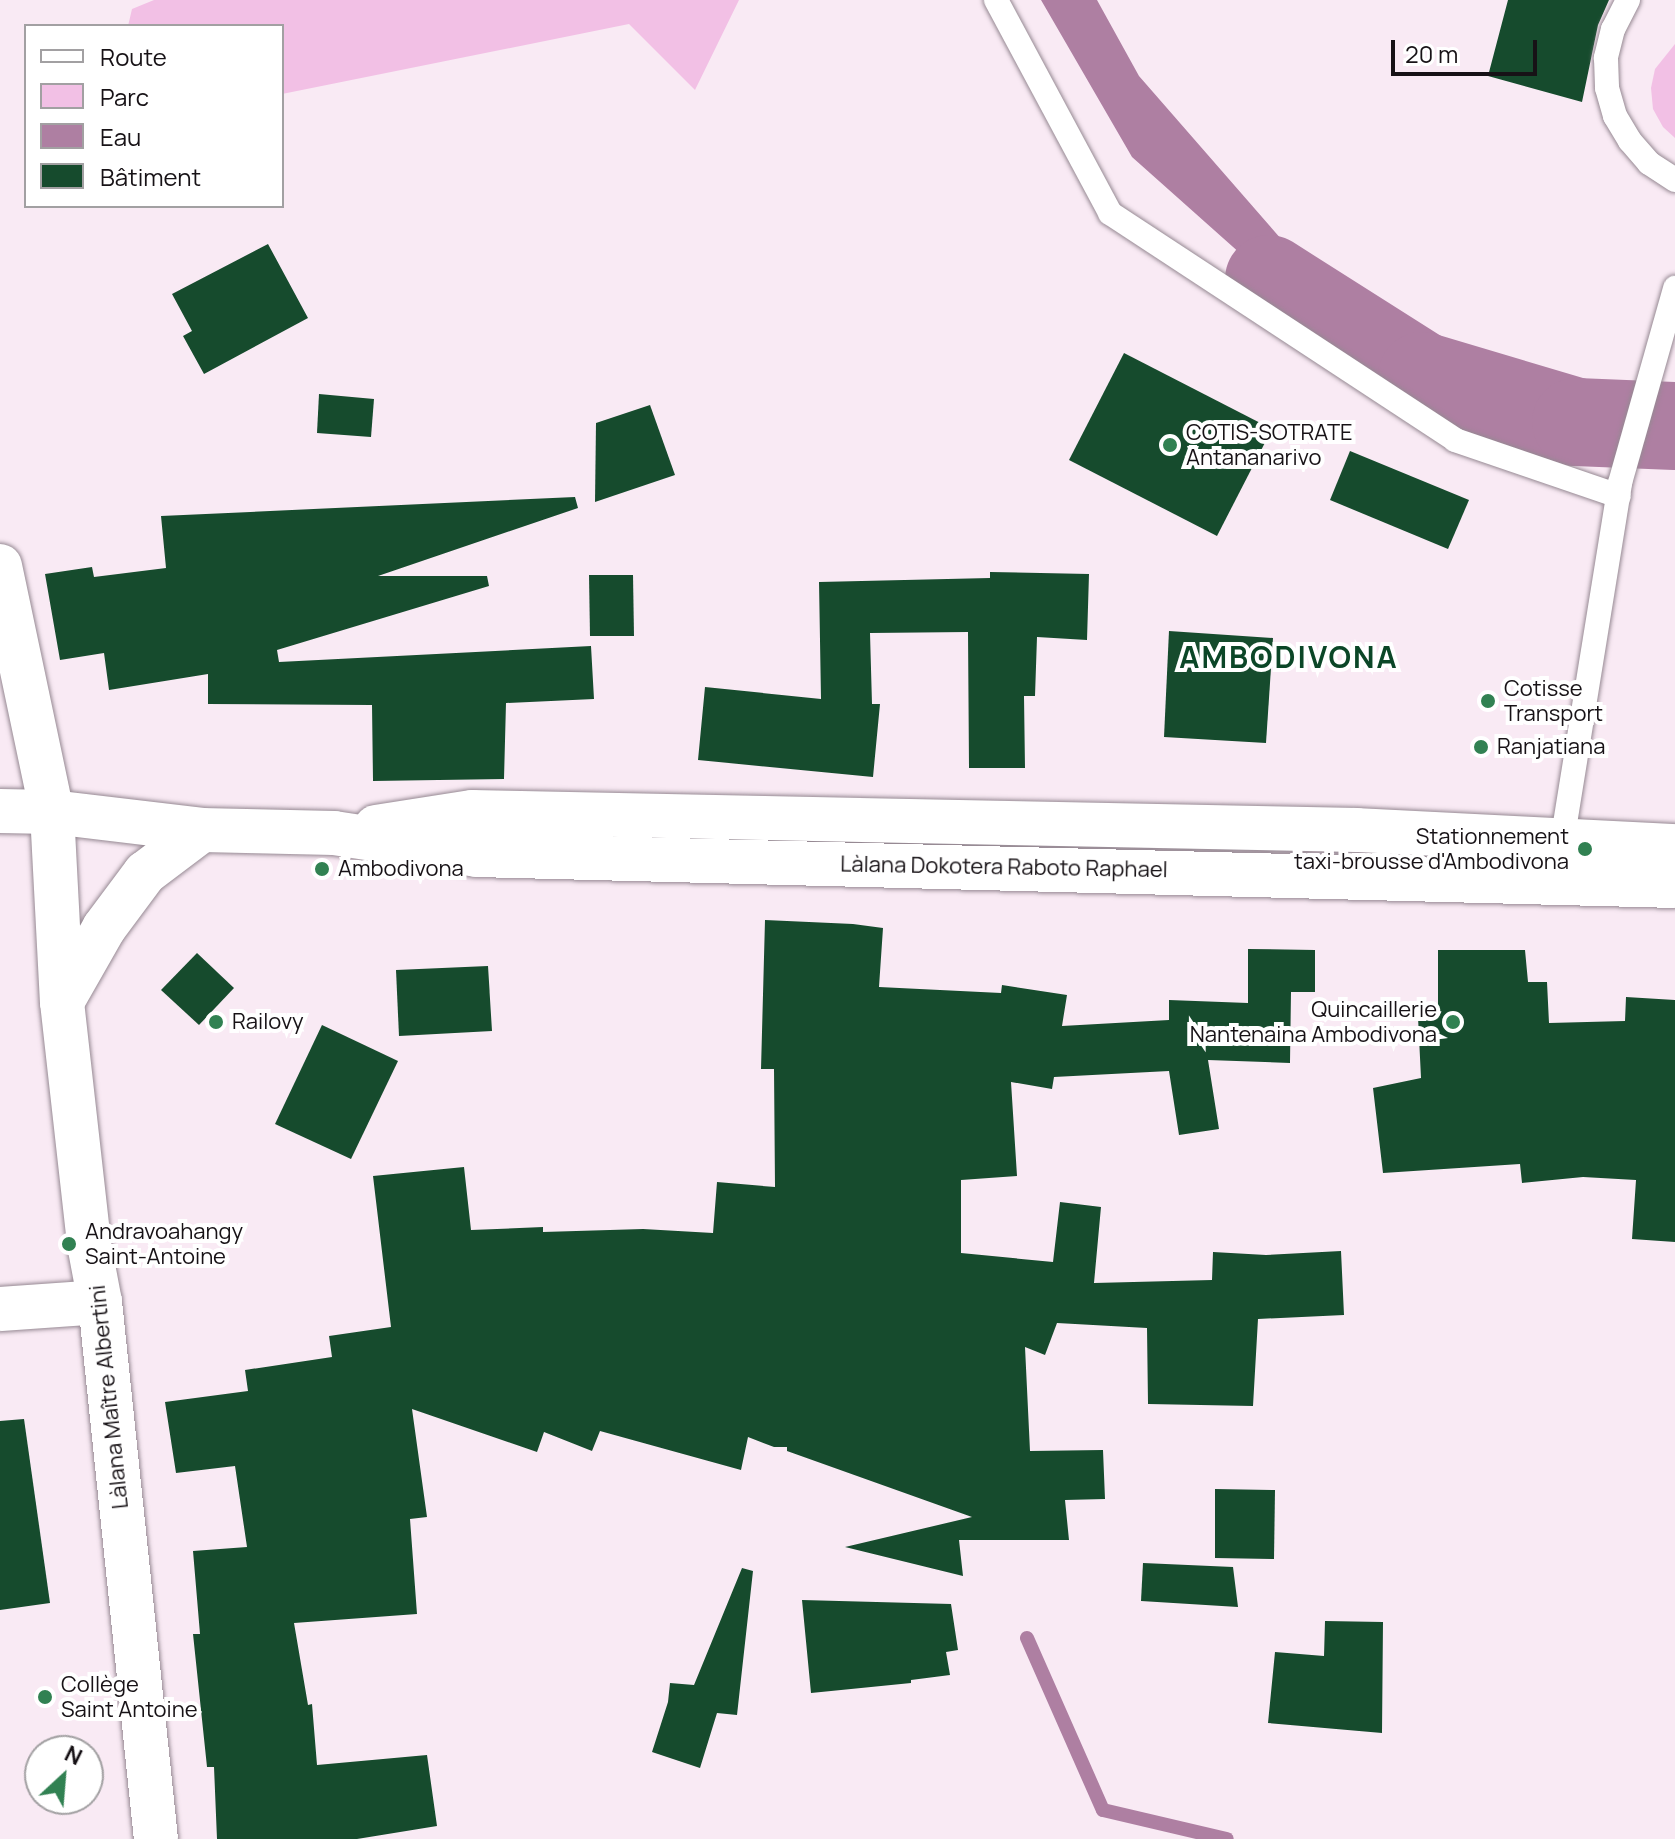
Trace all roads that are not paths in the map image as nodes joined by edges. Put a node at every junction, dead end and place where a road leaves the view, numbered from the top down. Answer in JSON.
{"nodes":[{"id":1,"x":996,"y":0,"type":"edge"},
{"id":2,"x":1628,"y":0,"type":"edge"},
{"id":3,"x":1675,"y":180,"type":"edge"},
{"id":4,"x":1675,"y":288,"type":"edge"},
{"id":5,"x":1620,"y":490,"type":"junction"},
{"id":6,"x":0,"y":566,"type":"edge"},
{"id":7,"x":0,"y":811,"type":"edge"},
{"id":8,"x":52,"y":812,"type":"junction"},
{"id":9,"x":202,"y":830,"type":"junction"},
{"id":10,"x":1357,"y":830,"type":"junction"},
{"id":11,"x":334,"y":833,"type":"junction"},
{"id":12,"x":1562,"y":842,"type":"junction"},
{"id":13,"x":1675,"y":846,"type":"edge"},
{"id":14,"x":1359,"y":876,"type":"junction"},
{"id":15,"x":1675,"y":886,"type":"edge"},
{"id":16,"x":62,"y":1002,"type":"junction"},
{"id":17,"x":100,"y":1302,"type":"junction"},
{"id":18,"x":0,"y":1309,"type":"edge"},
{"id":19,"x":156,"y":1839,"type":"edge"}],
"edges":[{"from":1,"to":5,"type":"lane"},
{"from":2,"to":3,"type":"lane"},
{"from":4,"to":5,"type":"lane"},
{"from":5,"to":12,"type":"lane"},
{"from":6,"to":8,"type":"main road","name":"Làlana Maître Albertini"},
{"from":7,"to":8,"type":"main road","name":"Làlana Dokotera Raboto Raphael"},
{"from":8,"to":9,"type":"main road","name":"Làlana Dokotera Raboto Raphael"},
{"from":8,"to":16,"type":"main road","name":"Làlana Maître Albertini"},
{"from":9,"to":11,"type":"main road","name":"Làlana Dokotera Raboto Raphael"},
{"from":9,"to":16,"type":"main road"},
{"from":10,"to":11,"type":"main road","name":"Làlana Dokotera Raboto Raphael"},
{"from":10,"to":12,"type":"main road","name":"Làlana Dokotera Raboto Raphael"},
{"from":10,"to":14,"type":"main road"},
{"from":11,"to":14,"type":"main road","name":"Làlana Dokotera Raboto Raphael"},
{"from":12,"to":13,"type":"main road","name":"Làlana Dokotera Raboto Raphael"},
{"from":14,"to":15,"type":"main road","name":"Làlana Dokotera Raboto Raphael"},
{"from":16,"to":17,"type":"main road","name":"Làlana Maître Albertini"},
{"from":17,"to":18,"type":"main road"},
{"from":17,"to":19,"type":"main road","name":"Làlana Maître Albertini"}]}
